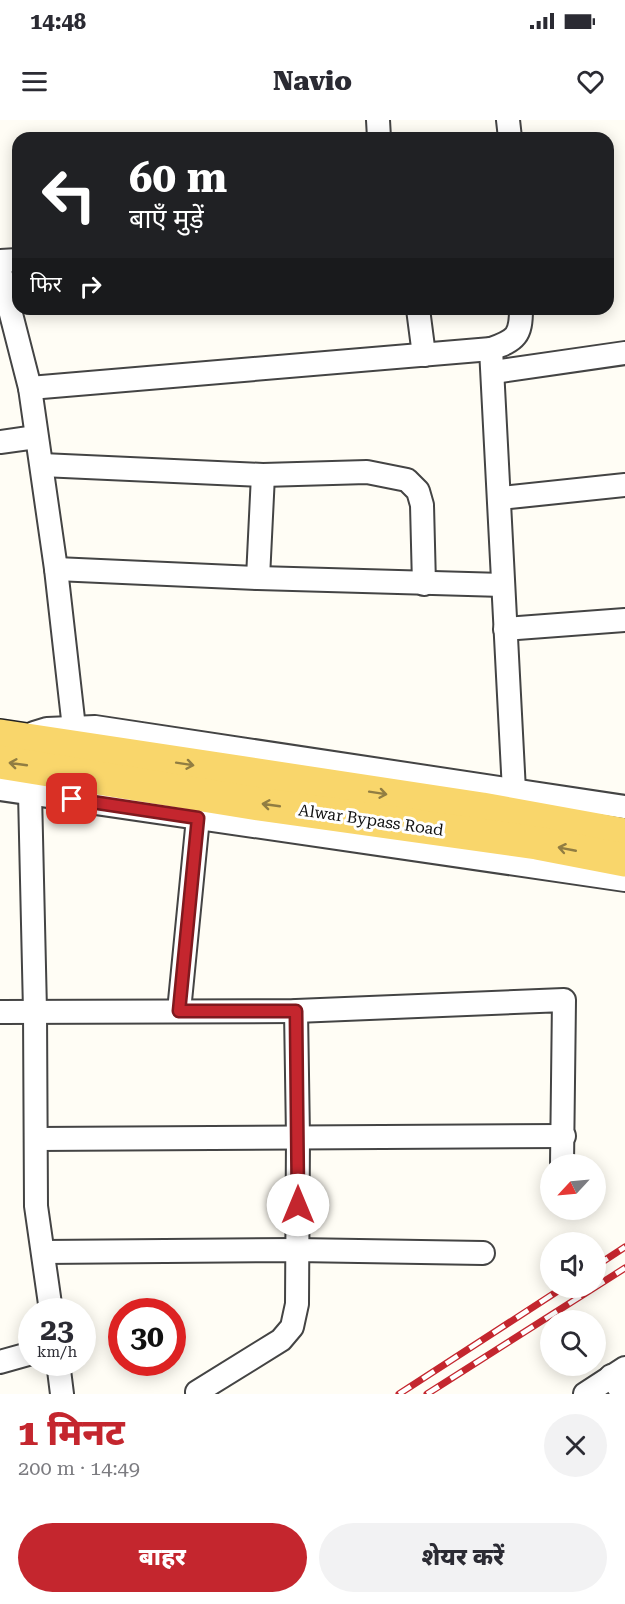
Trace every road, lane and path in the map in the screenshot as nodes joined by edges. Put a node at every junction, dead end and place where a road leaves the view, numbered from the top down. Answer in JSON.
{"nodes":[{"id":1,"x":0,"y":272,"type":"edge"},
{"id":2,"x":419,"y":315,"type":"edge"},
{"id":3,"x":521,"y":315,"type":"edge"},
{"id":4,"x":8,"y":337,"type":"edge"},
{"id":5,"x":491,"y":349,"type":"junction"},
{"id":6,"x":625,"y":353,"type":"edge"},
{"id":7,"x":424,"y":355,"type":"junction"},
{"id":8,"x":494,"y":372,"type":"junction"},
{"id":9,"x":30,"y":388,"type":"junction"},
{"id":10,"x":36,"y":437,"type":"junction"},
{"id":11,"x":0,"y":441,"type":"edge"},
{"id":12,"x":42,"y":465,"type":"junction"},
{"id":13,"x":263,"y":475,"type":"junction"},
{"id":14,"x":625,"y":485,"type":"edge"},
{"id":15,"x":501,"y":498,"type":"junction"},
{"id":16,"x":56,"y":569,"type":"junction"},
{"id":17,"x":258,"y":578,"type":"junction"},
{"id":18,"x":424,"y":584,"type":"junction"},
{"id":19,"x":503,"y":585,"type":"junction"},
{"id":20,"x":625,"y":620,"type":"edge"},
{"id":21,"x":506,"y":629,"type":"junction"},
{"id":22,"x":74,"y":728,"type":"junction"},
{"id":23,"x":5,"y":746,"type":"edge"},
{"id":24,"x":122,"y":767,"type":"junction"},
{"id":25,"x":0,"y":789,"type":"edge"},
{"id":26,"x":514,"y":790,"type":"junction"},
{"id":27,"x":30,"y":793,"type":"junction"},
{"id":28,"x":625,"y":807,"type":"edge"},
{"id":29,"x":198,"y":818,"type":"junction"},
{"id":30,"x":625,"y":835,"type":"edge"},
{"id":31,"x":625,"y":860,"type":"edge"},
{"id":32,"x":625,"y":880,"type":"edge"},
{"id":33,"x":35,"y":1011,"type":"junction"},
{"id":34,"x":179,"y":1011,"type":"junction"},
{"id":35,"x":296,"y":1011,"type":"junction"},
{"id":36,"x":0,"y":1012,"type":"edge"},
{"id":37,"x":564,"y":1136,"type":"junction"},
{"id":38,"x":298,"y":1137,"type":"junction"},
{"id":39,"x":36,"y":1139,"type":"junction"},
{"id":40,"x":563,"y":1154,"type":"edge"},
{"id":41,"x":297,"y":1250,"type":"junction"},
{"id":42,"x":43,"y":1252,"type":"junction"},
{"id":43,"x":483,"y":1253,"type":"dead end"},
{"id":44,"x":49,"y":1298,"type":"edge"},
{"id":45,"x":18,"y":1357,"type":"edge"},
{"id":46,"x":0,"y":1362,"type":"edge"},
{"id":47,"x":60,"y":1376,"type":"edge"},
{"id":48,"x":620,"y":1379,"type":"edge"},
{"id":49,"x":197,"y":1392,"type":"dead end"},
{"id":50,"x":62,"y":1394,"type":"edge"},
{"id":51,"x":585,"y":1394,"type":"edge"}],
"edges":[{"from":1,"to":4,"type":"street"},
{"from":2,"to":7,"type":"street"},
{"from":3,"to":5,"type":"street"},
{"from":4,"to":9,"type":"street"},
{"from":5,"to":7,"type":"street"},
{"from":5,"to":8,"type":"street"},
{"from":6,"to":8,"type":"street"},
{"from":7,"to":9,"type":"street"},
{"from":8,"to":15,"type":"street"},
{"from":9,"to":10,"type":"street"},
{"from":10,"to":11,"type":"street"},
{"from":10,"to":12,"type":"street"},
{"from":12,"to":13,"type":"street"},
{"from":12,"to":16,"type":"street"},
{"from":13,"to":17,"type":"street"},
{"from":13,"to":18,"type":"street"},
{"from":14,"to":15,"type":"street"},
{"from":15,"to":19,"type":"street"},
{"from":16,"to":17,"type":"street"},
{"from":16,"to":22,"type":"street"},
{"from":17,"to":18,"type":"street"},
{"from":18,"to":19,"type":"street"},
{"from":19,"to":21,"type":"street"},
{"from":20,"to":21,"type":"street"},
{"from":21,"to":26,"type":"street"},
{"from":22,"to":23,"type":"street"},
{"from":22,"to":26,"type":"street"},
{"from":23,"to":24,"type":"main road"},
{"from":24,"to":30,"type":"main road","one_way":true},
{"from":31,"to":24,"type":"main road","name":"Alwar Bypass Road","one_way":true},
{"from":25,"to":27,"type":"street"},
{"from":26,"to":28,"type":"street"},
{"from":27,"to":29,"type":"street"},
{"from":27,"to":33,"type":"street"},
{"from":29,"to":32,"type":"street"},
{"from":29,"to":34,"type":"street"},
{"from":33,"to":34,"type":"street"},
{"from":33,"to":36,"type":"street"},
{"from":33,"to":39,"type":"street"},
{"from":34,"to":35,"type":"street"},
{"from":35,"to":37,"type":"street"},
{"from":35,"to":38,"type":"street"},
{"from":37,"to":38,"type":"street"},
{"from":37,"to":40,"type":"street"},
{"from":38,"to":39,"type":"street"},
{"from":38,"to":41,"type":"street"},
{"from":39,"to":42,"type":"street"},
{"from":41,"to":42,"type":"street"},
{"from":41,"to":43,"type":"street"},
{"from":41,"to":49,"type":"street"},
{"from":42,"to":44,"type":"street"},
{"from":45,"to":46,"type":"street"},
{"from":47,"to":50,"type":"street"},
{"from":48,"to":51,"type":"street"}]}
